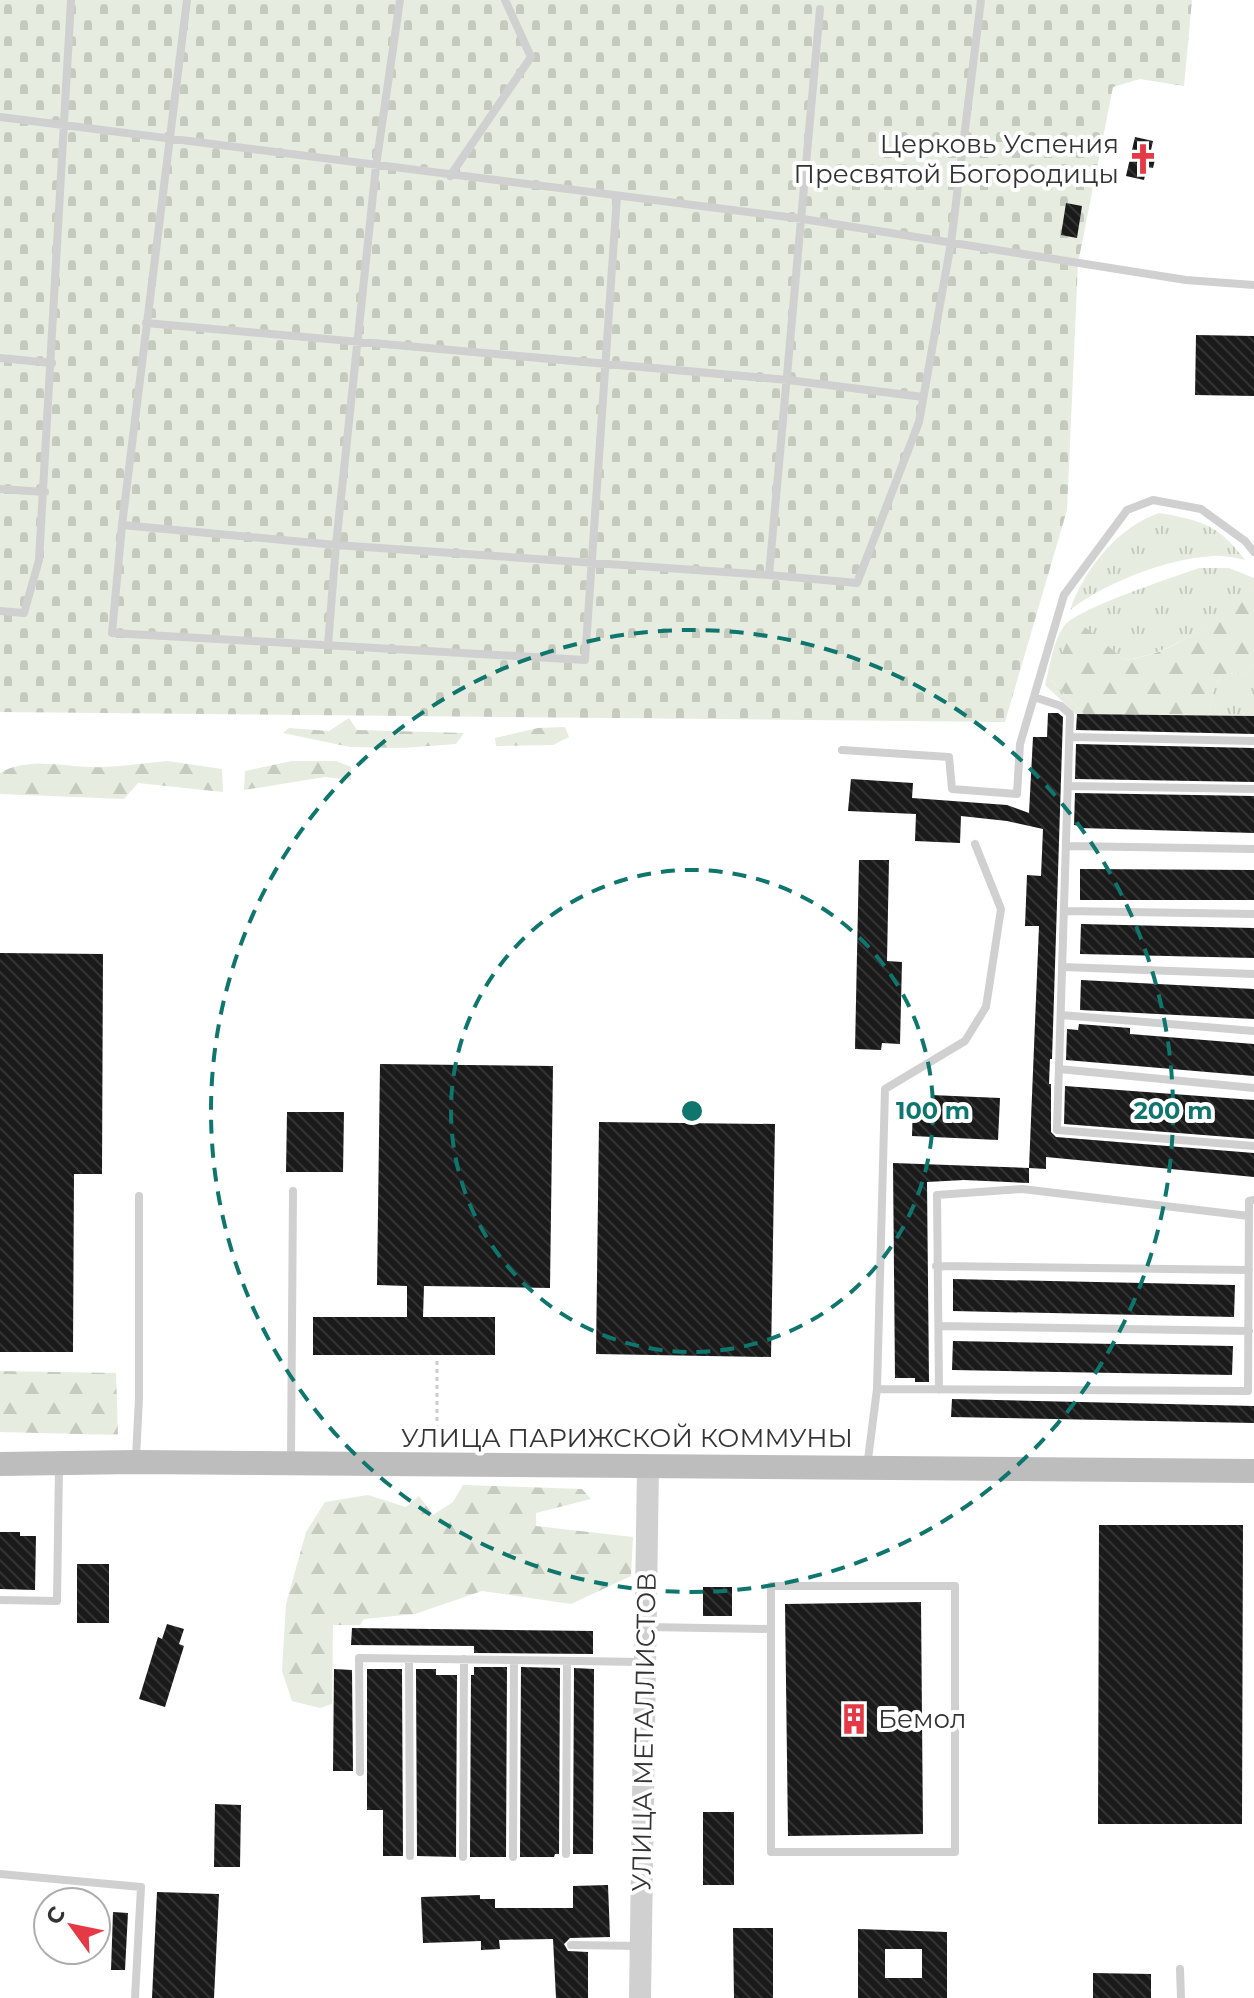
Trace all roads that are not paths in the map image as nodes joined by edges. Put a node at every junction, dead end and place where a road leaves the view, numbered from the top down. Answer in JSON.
{"nodes":[{"id":1,"x":71,"y":0,"type":"edge"},
{"id":2,"x":187,"y":0,"type":"edge"},
{"id":3,"x":400,"y":0,"type":"edge"},
{"id":4,"x":505,"y":0,"type":"edge"},
{"id":5,"x":981,"y":0,"type":"edge"},
{"id":6,"x":820,"y":9,"type":"dead end"},
{"id":7,"x":0,"y":117,"type":"edge"},
{"id":8,"x":66,"y":124,"type":"junction"},
{"id":9,"x":169,"y":138,"type":"junction"},
{"id":10,"x":376,"y":166,"type":"junction"},
{"id":11,"x":450,"y":176,"type":"junction"},
{"id":12,"x":617,"y":196,"type":"junction"},
{"id":13,"x":803,"y":219,"type":"junction"},
{"id":14,"x":951,"y":243,"type":"junction"},
{"id":15,"x":1254,"y":285,"type":"edge"},
{"id":16,"x":146,"y":323,"type":"junction"},
{"id":17,"x":358,"y":342,"type":"junction"},
{"id":18,"x":0,"y":358,"type":"edge"},
{"id":19,"x":52,"y":363,"type":"junction"},
{"id":20,"x":606,"y":364,"type":"junction"},
{"id":21,"x":788,"y":380,"type":"junction"},
{"id":22,"x":923,"y":397,"type":"junction"},
{"id":23,"x":0,"y":489,"type":"edge"},
{"id":24,"x":45,"y":492,"type":"junction"},
{"id":25,"x":122,"y":525,"type":"junction"},
{"id":26,"x":336,"y":545,"type":"junction"},
{"id":27,"x":1254,"y":552,"type":"edge"},
{"id":28,"x":592,"y":563,"type":"junction"},
{"id":29,"x":769,"y":575,"type":"junction"},
{"id":30,"x":0,"y":611,"type":"edge"},
{"id":31,"x":328,"y":645,"type":"junction"},
{"id":32,"x":1034,"y":697,"type":"junction"},
{"id":33,"x":1071,"y":737,"type":"junction"},
{"id":34,"x":1254,"y":741,"type":"edge"},
{"id":35,"x":842,"y":750,"type":"dead end"},
{"id":36,"x":1069,"y":786,"type":"junction"},
{"id":37,"x":1254,"y":789,"type":"edge"},
{"id":38,"x":975,"y":844,"type":"dead end"},
{"id":39,"x":1067,"y":846,"type":"junction"},
{"id":40,"x":1254,"y":849,"type":"edge"},
{"id":41,"x":1065,"y":911,"type":"junction"},
{"id":42,"x":1254,"y":914,"type":"edge"},
{"id":43,"x":1063,"y":967,"type":"junction"},
{"id":44,"x":1254,"y":974,"type":"edge"},
{"id":45,"x":1061,"y":1015,"type":"junction"},
{"id":46,"x":1254,"y":1031,"type":"edge"},
{"id":47,"x":1059,"y":1069,"type":"junction"},
{"id":48,"x":1254,"y":1088,"type":"edge"},
{"id":49,"x":1254,"y":1146,"type":"edge"},
{"id":50,"x":293,"y":1191,"type":"dead end"},
{"id":51,"x":139,"y":1196,"type":"dead end"},
{"id":52,"x":1254,"y":1200,"type":"edge"},
{"id":53,"x":1249,"y":1216,"type":"junction"},
{"id":54,"x":936,"y":1266,"type":"junction"},
{"id":55,"x":1249,"y":1270,"type":"junction"},
{"id":56,"x":939,"y":1326,"type":"junction"},
{"id":57,"x":1249,"y":1331,"type":"junction"},
{"id":58,"x":877,"y":1389,"type":"junction"},
{"id":59,"x":939,"y":1390,"type":"junction"},
{"id":60,"x":136,"y":1462,"type":"junction"},
{"id":61,"x":0,"y":1464,"type":"edge"},
{"id":62,"x":59,"y":1464,"type":"junction"},
{"id":63,"x":291,"y":1464,"type":"junction"},
{"id":64,"x":648,"y":1466,"type":"junction"},
{"id":65,"x":867,"y":1468,"type":"junction"},
{"id":66,"x":1254,"y":1471,"type":"edge"},
{"id":67,"x":0,"y":1600,"type":"edge"},
{"id":68,"x":646,"y":1627,"type":"junction"},
{"id":69,"x":771,"y":1629,"type":"junction"},
{"id":70,"x":409,"y":1659,"type":"junction"},
{"id":71,"x":464,"y":1659,"type":"junction"},
{"id":72,"x":514,"y":1660,"type":"junction"},
{"id":73,"x":567,"y":1661,"type":"junction"},
{"id":74,"x":645,"y":1662,"type":"junction"},
{"id":75,"x":360,"y":1772,"type":"dead end"},
{"id":76,"x":566,"y":1854,"type":"dead end"},
{"id":77,"x":410,"y":1856,"type":"dead end"},
{"id":78,"x":463,"y":1857,"type":"dead end"},
{"id":79,"x":513,"y":1857,"type":"dead end"},
{"id":80,"x":0,"y":1874,"type":"edge"},
{"id":81,"x":571,"y":1945,"type":"dead end"},
{"id":82,"x":641,"y":1946,"type":"junction"},
{"id":83,"x":1180,"y":1969,"type":"dead end"},
{"id":84,"x":135,"y":1998,"type":"edge"},
{"id":85,"x":640,"y":1998,"type":"edge"},
{"id":86,"x":1181,"y":1998,"type":"edge"}],
"edges":[{"from":1,"to":8,"type":"lane"},
{"from":2,"to":9,"type":"lane"},
{"from":3,"to":10,"type":"lane"},
{"from":4,"to":11,"type":"lane"},
{"from":5,"to":14,"type":"lane"},
{"from":6,"to":13,"type":"lane"},
{"from":7,"to":8,"type":"lane"},
{"from":8,"to":9,"type":"lane"},
{"from":8,"to":19,"type":"lane"},
{"from":9,"to":10,"type":"lane"},
{"from":9,"to":16,"type":"lane"},
{"from":10,"to":11,"type":"lane"},
{"from":10,"to":17,"type":"lane"},
{"from":11,"to":12,"type":"lane"},
{"from":12,"to":13,"type":"lane"},
{"from":12,"to":20,"type":"lane"},
{"from":13,"to":14,"type":"lane"},
{"from":13,"to":21,"type":"lane"},
{"from":14,"to":15,"type":"lane"},
{"from":14,"to":22,"type":"lane"},
{"from":16,"to":17,"type":"lane"},
{"from":16,"to":25,"type":"lane"},
{"from":17,"to":20,"type":"lane"},
{"from":17,"to":26,"type":"lane"},
{"from":18,"to":19,"type":"lane"},
{"from":19,"to":24,"type":"lane"},
{"from":20,"to":21,"type":"lane"},
{"from":20,"to":28,"type":"lane"},
{"from":21,"to":22,"type":"lane"},
{"from":21,"to":29,"type":"lane"},
{"from":22,"to":29,"type":"lane"},
{"from":23,"to":24,"type":"lane"},
{"from":24,"to":30,"type":"lane"},
{"from":25,"to":26,"type":"lane"},
{"from":25,"to":31,"type":"lane"},
{"from":26,"to":28,"type":"lane"},
{"from":26,"to":31,"type":"lane"},
{"from":27,"to":32,"type":"lane"},
{"from":28,"to":29,"type":"lane"},
{"from":28,"to":31,"type":"lane"},
{"from":32,"to":33,"type":"lane"},
{"from":32,"to":35,"type":"lane"},
{"from":33,"to":34,"type":"lane"},
{"from":33,"to":36,"type":"lane"},
{"from":36,"to":37,"type":"lane"},
{"from":36,"to":39,"type":"lane"},
{"from":38,"to":58,"type":"lane"},
{"from":39,"to":40,"type":"lane"},
{"from":39,"to":41,"type":"lane"},
{"from":41,"to":42,"type":"lane"},
{"from":41,"to":43,"type":"lane"},
{"from":43,"to":44,"type":"lane"},
{"from":43,"to":45,"type":"lane"},
{"from":45,"to":46,"type":"lane"},
{"from":45,"to":47,"type":"lane"},
{"from":47,"to":48,"type":"lane"},
{"from":47,"to":49,"type":"lane"},
{"from":50,"to":63,"type":"lane"},
{"from":51,"to":60,"type":"lane"},
{"from":52,"to":53,"type":"lane"},
{"from":53,"to":54,"type":"lane"},
{"from":53,"to":55,"type":"lane"},
{"from":54,"to":55,"type":"lane"},
{"from":54,"to":56,"type":"lane"},
{"from":55,"to":57,"type":"lane"},
{"from":56,"to":57,"type":"lane"},
{"from":56,"to":59,"type":"lane"},
{"from":57,"to":59,"type":"lane"},
{"from":58,"to":59,"type":"lane"},
{"from":58,"to":65,"type":"lane"},
{"from":60,"to":62,"type":"main road","name":"УЛИЦА ПАРИЖСКОЙ КОММУНЫ"},
{"from":60,"to":63,"type":"main road","name":"УЛИЦА ПАРИЖСКОЙ КОММУНЫ"},
{"from":61,"to":62,"type":"main road","name":"УЛИЦА ПАРИЖСКОЙ КОММУНЫ"},
{"from":62,"to":67,"type":"lane"},
{"from":63,"to":64,"type":"main road","name":"УЛИЦА ПАРИЖСКОЙ КОММУНЫ"},
{"from":64,"to":65,"type":"main road","name":"УЛИЦА ПАРИЖСКОЙ КОММУНЫ"},
{"from":64,"to":68,"type":"street","name":"УЛИЦА МЕТАЛЛИСТОВ"},
{"from":65,"to":66,"type":"main road","name":"УЛИЦА ПАРИЖСКОЙ КОММУНЫ"},
{"from":68,"to":69,"type":"lane"},
{"from":68,"to":74,"type":"street","name":"УЛИЦА МЕТАЛЛИСТОВ"},
{"from":69,"to":69,"type":"lane"},
{"from":70,"to":71,"type":"lane"},
{"from":70,"to":75,"type":"lane"},
{"from":70,"to":77,"type":"lane"},
{"from":71,"to":72,"type":"lane"},
{"from":71,"to":78,"type":"lane"},
{"from":72,"to":73,"type":"lane"},
{"from":72,"to":79,"type":"lane"},
{"from":73,"to":74,"type":"lane"},
{"from":73,"to":76,"type":"lane"},
{"from":74,"to":82,"type":"street","name":"УЛИЦА МЕТАЛЛИСТОВ"},
{"from":80,"to":84,"type":"lane"},
{"from":81,"to":82,"type":"lane"},
{"from":82,"to":85,"type":"street","name":"УЛИЦА МЕТАЛЛИСТОВ"},
{"from":83,"to":86,"type":"lane"}]}
